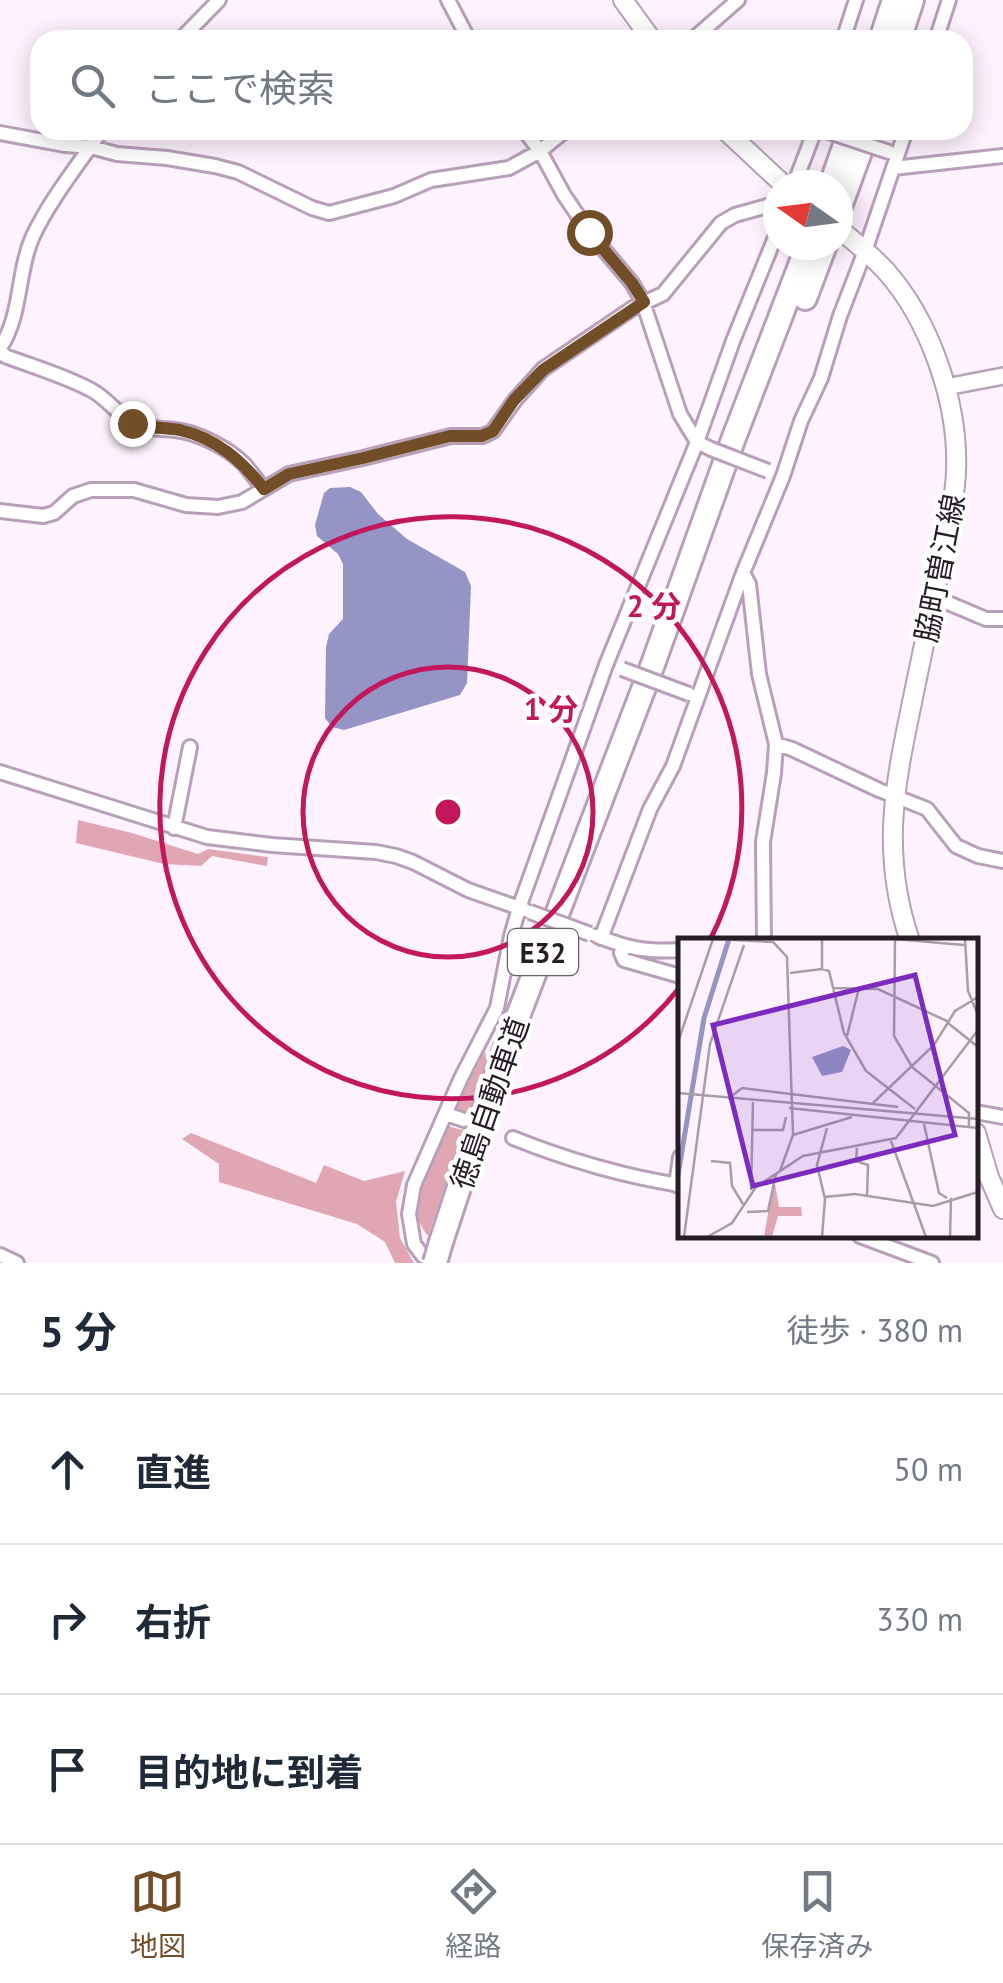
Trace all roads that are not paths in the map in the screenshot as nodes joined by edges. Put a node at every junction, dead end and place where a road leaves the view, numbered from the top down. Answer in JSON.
{"nodes":[{"id":1,"x":219,"y":0,"type":"edge"},
{"id":2,"x":448,"y":0,"type":"edge"},
{"id":3,"x":623,"y":0,"type":"edge"},
{"id":4,"x":738,"y":0,"type":"edge"},
{"id":5,"x":856,"y":0,"type":"edge"},
{"id":6,"x":894,"y":0,"type":"edge"},
{"id":7,"x":912,"y":0,"type":"edge"},
{"id":8,"x":949,"y":0,"type":"edge"},
{"id":9,"x":190,"y":30,"type":"edge"},
{"id":10,"x":464,"y":30,"type":"edge"},
{"id":11,"x":645,"y":30,"type":"edge"},
{"id":12,"x":704,"y":30,"type":"edge"},
{"id":13,"x":846,"y":30,"type":"edge"},
{"id":14,"x":885,"y":30,"type":"edge"},
{"id":15,"x":902,"y":30,"type":"edge"},
{"id":16,"x":939,"y":30,"type":"edge"},
{"id":17,"x":0,"y":133,"type":"edge"},
{"id":18,"x":30,"y":139,"type":"edge"},
{"id":19,"x":38,"y":140,"type":"edge"},
{"id":20,"x":96,"y":140,"type":"edge"},
{"id":21,"x":531,"y":140,"type":"edge"},
{"id":22,"x":554,"y":140,"type":"edge"},
{"id":23,"x":736,"y":140,"type":"edge"},
{"id":24,"x":811,"y":140,"type":"edge"},
{"id":25,"x":847,"y":140,"type":"edge"},
{"id":26,"x":850,"y":140,"type":"edge"},
{"id":27,"x":864,"y":140,"type":"edge"},
{"id":28,"x":902,"y":140,"type":"edge"},
{"id":29,"x":91,"y":147,"type":"junction"},
{"id":30,"x":540,"y":152,"type":"junction"},
{"id":31,"x":1003,"y":156,"type":"edge"},
{"id":32,"x":894,"y":158,"type":"junction"},
{"id":33,"x":768,"y":170,"type":"edge"},
{"id":34,"x":800,"y":170,"type":"edge"},
{"id":35,"x":836,"y":170,"type":"edge"},
{"id":36,"x":853,"y":171,"type":"edge"},
{"id":37,"x":763,"y":207,"type":"edge"},
{"id":38,"x":853,"y":240,"type":"edge"},
{"id":39,"x":862,"y":248,"type":"junction"},
{"id":40,"x":766,"y":260,"type":"edge"},
{"id":41,"x":802,"y":260,"type":"edge"},
{"id":42,"x":819,"y":260,"type":"edge"},
{"id":43,"x":644,"y":302,"type":"junction"},
{"id":44,"x":0,"y":349,"type":"edge"},
{"id":45,"x":1003,"y":376,"type":"edge"},
{"id":46,"x":946,"y":387,"type":"junction"},
{"id":47,"x":697,"y":442,"type":"junction"},
{"id":48,"x":783,"y":476,"type":"junction"},
{"id":49,"x":264,"y":489,"type":"junction"},
{"id":50,"x":0,"y":511,"type":"edge"},
{"id":51,"x":743,"y":573,"type":"junction"},
{"id":52,"x":934,"y":597,"type":"junction"},
{"id":53,"x":1003,"y":619,"type":"edge"},
{"id":54,"x":652,"y":664,"type":"junction"},
{"id":55,"x":606,"y":665,"type":"junction"},
{"id":56,"x":694,"y":695,"type":"junction"},
{"id":57,"x":776,"y":744,"type":"junction"},
{"id":58,"x":190,"y":748,"type":"dead end"},
{"id":59,"x":0,"y":772,"type":"edge"},
{"id":60,"x":894,"y":796,"type":"junction"},
{"id":61,"x":174,"y":828,"type":"junction"},
{"id":62,"x":1003,"y":861,"type":"edge"},
{"id":63,"x":525,"y":910,"type":"junction"},
{"id":64,"x":596,"y":936,"type":"junction"},
{"id":65,"x":764,"y":938,"type":"edge"},
{"id":66,"x":910,"y":938,"type":"edge"},
{"id":67,"x":623,"y":946,"type":"junction"},
{"id":68,"x":678,"y":950,"type":"edge"},
{"id":69,"x":678,"y":975,"type":"edge"},
{"id":70,"x":978,"y":1112,"type":"edge"},
{"id":71,"x":446,"y":1114,"type":"junction"},
{"id":72,"x":1003,"y":1117,"type":"edge"},
{"id":73,"x":464,"y":1120,"type":"dead end"},
{"id":74,"x":513,"y":1138,"type":"dead end"},
{"id":75,"x":978,"y":1141,"type":"edge"},
{"id":76,"x":678,"y":1185,"type":"edge"},
{"id":77,"x":1003,"y":1209,"type":"edge"},
{"id":78,"x":865,"y":1238,"type":"edge"},
{"id":79,"x":0,"y":1254,"type":"edge"},
{"id":80,"x":438,"y":1256,"type":"edge"},
{"id":81,"x":17,"y":1263,"type":"edge"},
{"id":82,"x":932,"y":1263,"type":"edge"}],
"edges":[{"from":1,"to":9,"type":"street"},
{"from":2,"to":10,"type":"street"},
{"from":3,"to":11,"type":"main road"},
{"from":4,"to":12,"type":"street"},
{"from":5,"to":13,"type":"street"},
{"from":6,"to":14,"type":"highway"},
{"from":7,"to":15,"type":"highway"},
{"from":8,"to":16,"type":"street"},
{"from":17,"to":18,"type":"street"},
{"from":19,"to":29,"type":"street"},
{"from":20,"to":29,"type":"street"},
{"from":21,"to":30,"type":"street"},
{"from":22,"to":30,"type":"street"},
{"from":23,"to":33,"type":"main road"},
{"from":24,"to":34,"type":"street"},
{"from":25,"to":35,"type":"highway"},
{"from":26,"to":32,"type":"street","bridge":true},
{"from":27,"to":36,"type":"highway"},
{"from":28,"to":32,"type":"street"},
{"from":29,"to":30,"type":"street"},
{"from":29,"to":44,"type":"street"},
{"from":30,"to":43,"type":"street"},
{"from":31,"to":32,"type":"street"},
{"from":32,"to":39,"type":"street"},
{"from":37,"to":43,"type":"street"},
{"from":38,"to":39,"type":"main road","name":"脇町曽江線"},
{"from":39,"to":46,"type":"main road","name":"脇町曽江線"},
{"from":39,"to":48,"type":"street"},
{"from":40,"to":47,"type":"street"},
{"from":41,"to":54,"type":"highway","name":"徳島自動車道","number":"E32"},
{"from":42,"to":54,"type":"highway","name":"徳島自動車道","number":"E32"},
{"from":43,"to":47,"type":"street"},
{"from":43,"to":49,"type":"street"},
{"from":44,"to":49,"type":"street"},
{"from":45,"to":46,"type":"street"},
{"from":46,"to":52,"type":"main road","name":"脇町曽江線"},
{"from":47,"to":48,"type":"street","bridge":true},
{"from":47,"to":55,"type":"street"},
{"from":48,"to":51,"type":"street"},
{"from":49,"to":50,"type":"street"},
{"from":51,"to":56,"type":"street"},
{"from":51,"to":57,"type":"street"},
{"from":52,"to":53,"type":"street"},
{"from":52,"to":60,"type":"main road","name":"脇町曽江線"},
{"from":54,"to":80,"type":"highway","name":"徳島自動車道","number":"E32"},
{"from":55,"to":56,"type":"street","bridge":true},
{"from":55,"to":63,"type":"street"},
{"from":56,"to":64,"type":"street"},
{"from":57,"to":60,"type":"street"},
{"from":57,"to":65,"type":"street"},
{"from":58,"to":61,"type":"street"},
{"from":59,"to":61,"type":"street"},
{"from":60,"to":62,"type":"street"},
{"from":60,"to":66,"type":"main road","name":"脇町曽江線"},
{"from":61,"to":63,"type":"street"},
{"from":63,"to":64,"type":"street","bridge":true},
{"from":63,"to":71,"type":"street"},
{"from":64,"to":67,"type":"street"},
{"from":67,"to":68,"type":"street"},
{"from":67,"to":69,"type":"street"},
{"from":70,"to":72,"type":"street"},
{"from":71,"to":73,"type":"street"},
{"from":71,"to":80,"type":"street"},
{"from":74,"to":76,"type":"street"},
{"from":75,"to":77,"type":"main road"},
{"from":78,"to":82,"type":"street"},
{"from":79,"to":81,"type":"street"}]}
